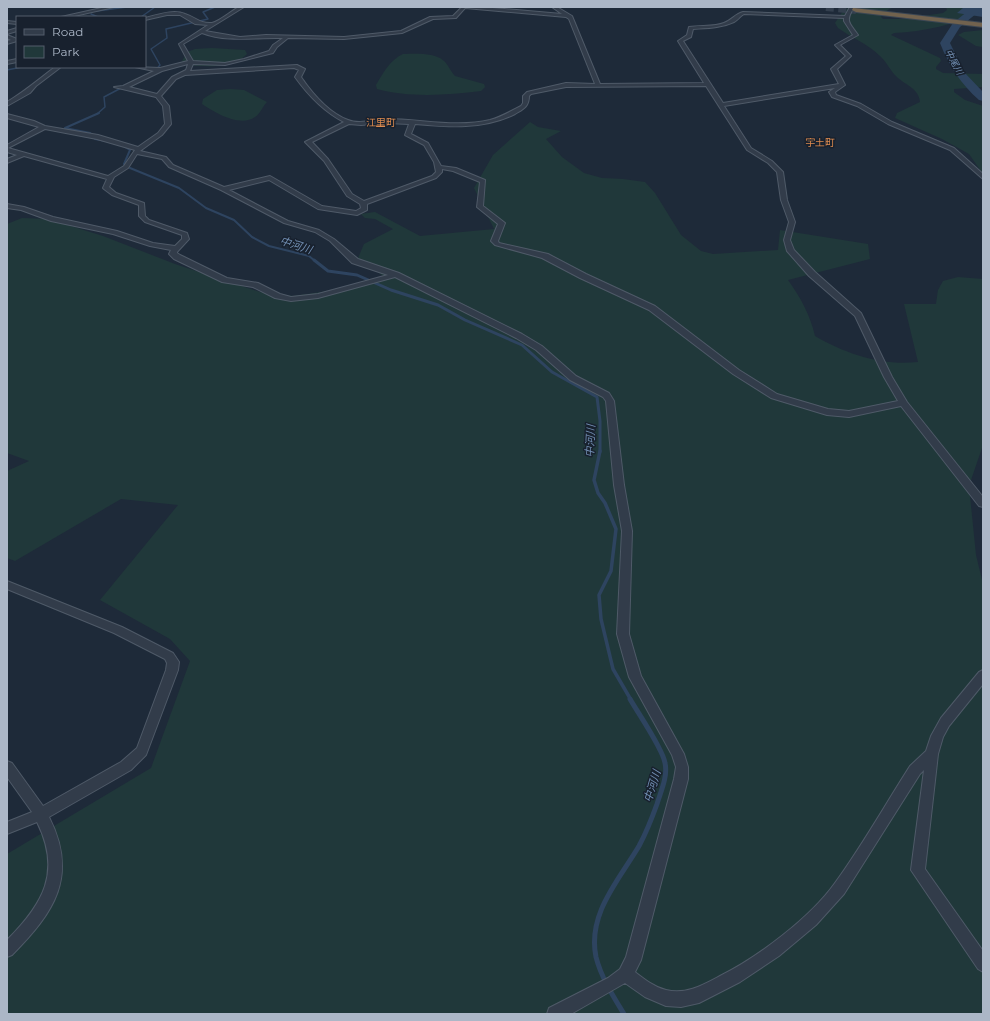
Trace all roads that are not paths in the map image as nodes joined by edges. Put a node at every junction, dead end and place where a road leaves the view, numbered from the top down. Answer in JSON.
{"nodes":[{"id":1,"x":112,"y":7,"type":"edge"},
{"id":2,"x":242,"y":7,"type":"edge"},
{"id":3,"x":465,"y":7,"type":"edge"},
{"id":4,"x":554,"y":7,"type":"edge"},
{"id":5,"x":854,"y":9,"type":"edge"},
{"id":6,"x":828,"y":11,"type":"dead end"},
{"id":7,"x":71,"y":16,"type":"edge"},
{"id":8,"x":570,"y":16,"type":"junction"},
{"id":9,"x":846,"y":16,"type":"junction"},
{"id":10,"x":147,"y":19,"type":"edge"},
{"id":11,"x":214,"y":23,"type":"junction"},
{"id":12,"x":983,"y":25,"type":"edge"},
{"id":13,"x":201,"y":31,"type":"junction"},
{"id":14,"x":7,"y":36,"type":"edge"},
{"id":15,"x":286,"y":38,"type":"junction"},
{"id":16,"x":7,"y":43,"type":"edge"},
{"id":17,"x":191,"y":61,"type":"junction"},
{"id":18,"x":57,"y":68,"type":"edge"},
{"id":19,"x":145,"y":68,"type":"edge"},
{"id":20,"x":158,"y":70,"type":"junction"},
{"id":21,"x":185,"y":73,"type":"junction"},
{"id":22,"x":708,"y":84,"type":"junction"},
{"id":23,"x":842,"y":85,"type":"junction"},
{"id":24,"x":598,"y":86,"type":"junction"},
{"id":25,"x":158,"y":96,"type":"junction"},
{"id":26,"x":7,"y":104,"type":"edge"},
{"id":27,"x":722,"y":105,"type":"junction"},
{"id":28,"x":7,"y":116,"type":"edge"},
{"id":29,"x":349,"y":122,"type":"junction"},
{"id":30,"x":412,"y":124,"type":"junction"},
{"id":31,"x":44,"y":127,"type":"junction"},
{"id":32,"x":7,"y":147,"type":"edge"},
{"id":33,"x":7,"y":150,"type":"edge"},
{"id":34,"x":137,"y":150,"type":"junction"},
{"id":35,"x":22,"y":155,"type":"junction"},
{"id":36,"x":7,"y":162,"type":"edge"},
{"id":37,"x":438,"y":167,"type":"junction"},
{"id":38,"x":983,"y":177,"type":"edge"},
{"id":39,"x":110,"y":178,"type":"junction"},
{"id":40,"x":223,"y":189,"type":"junction"},
{"id":41,"x":363,"y":203,"type":"junction"},
{"id":42,"x":7,"y":206,"type":"edge"},
{"id":43,"x":175,"y":248,"type":"junction"},
{"id":44,"x":396,"y":275,"type":"junction"},
{"id":45,"x":903,"y":402,"type":"junction"},
{"id":46,"x":983,"y":504,"type":"edge"},
{"id":47,"x":7,"y":585,"type":"edge"},
{"id":48,"x":983,"y":675,"type":"edge"},
{"id":49,"x":932,"y":754,"type":"junction"},
{"id":50,"x":7,"y":767,"type":"edge"},
{"id":51,"x":41,"y":814,"type":"junction"},
{"id":52,"x":7,"y":828,"type":"edge"},
{"id":53,"x":7,"y":950,"type":"edge"},
{"id":54,"x":983,"y":964,"type":"edge"},
{"id":55,"x":625,"y":974,"type":"junction"},
{"id":56,"x":555,"y":1014,"type":"edge"}],
"edges":[{"from":1,"to":7,"type":"street"},
{"from":2,"to":11,"type":"street"},
{"from":3,"to":8,"type":"street"},
{"from":3,"to":15,"type":"street"},
{"from":4,"to":8,"type":"street"},
{"from":5,"to":9,"type":"street"},
{"from":5,"to":12,"type":"highway"},
{"from":6,"to":9,"type":"street"},
{"from":8,"to":24,"type":"street"},
{"from":9,"to":22,"type":"street"},
{"from":9,"to":23,"type":"street"},
{"from":10,"to":11,"type":"street"},
{"from":11,"to":13,"type":"street"},
{"from":13,"to":15,"type":"street"},
{"from":13,"to":17,"type":"street"},
{"from":14,"to":16,"type":"street"},
{"from":15,"to":17,"type":"street"},
{"from":17,"to":20,"type":"street"},
{"from":17,"to":21,"type":"street"},
{"from":18,"to":26,"type":"street"},
{"from":19,"to":20,"type":"street"},
{"from":20,"to":25,"type":"street"},
{"from":21,"to":25,"type":"street"},
{"from":21,"to":29,"type":"street"},
{"from":22,"to":24,"type":"street"},
{"from":22,"to":27,"type":"street"},
{"from":23,"to":27,"type":"street"},
{"from":23,"to":38,"type":"street"},
{"from":24,"to":30,"type":"street"},
{"from":25,"to":34,"type":"street"},
{"from":27,"to":45,"type":"street"},
{"from":28,"to":31,"type":"street"},
{"from":29,"to":30,"type":"street"},
{"from":29,"to":41,"type":"street"},
{"from":30,"to":37,"type":"street"},
{"from":31,"to":32,"type":"street"},
{"from":31,"to":34,"type":"street"},
{"from":33,"to":35,"type":"street"},
{"from":34,"to":39,"type":"street"},
{"from":34,"to":40,"type":"street"},
{"from":35,"to":36,"type":"street"},
{"from":35,"to":39,"type":"street"},
{"from":37,"to":41,"type":"street"},
{"from":37,"to":45,"type":"street"},
{"from":39,"to":43,"type":"street"},
{"from":40,"to":41,"type":"street"},
{"from":40,"to":44,"type":"street"},
{"from":42,"to":43,"type":"street"},
{"from":43,"to":44,"type":"street"},
{"from":44,"to":55,"type":"street"},
{"from":45,"to":46,"type":"street"},
{"from":47,"to":51,"type":"street"},
{"from":48,"to":49,"type":"street"},
{"from":49,"to":54,"type":"street"},
{"from":49,"to":55,"type":"street"},
{"from":50,"to":51,"type":"street"},
{"from":51,"to":52,"type":"street"},
{"from":51,"to":53,"type":"street"},
{"from":55,"to":56,"type":"street"}]}
